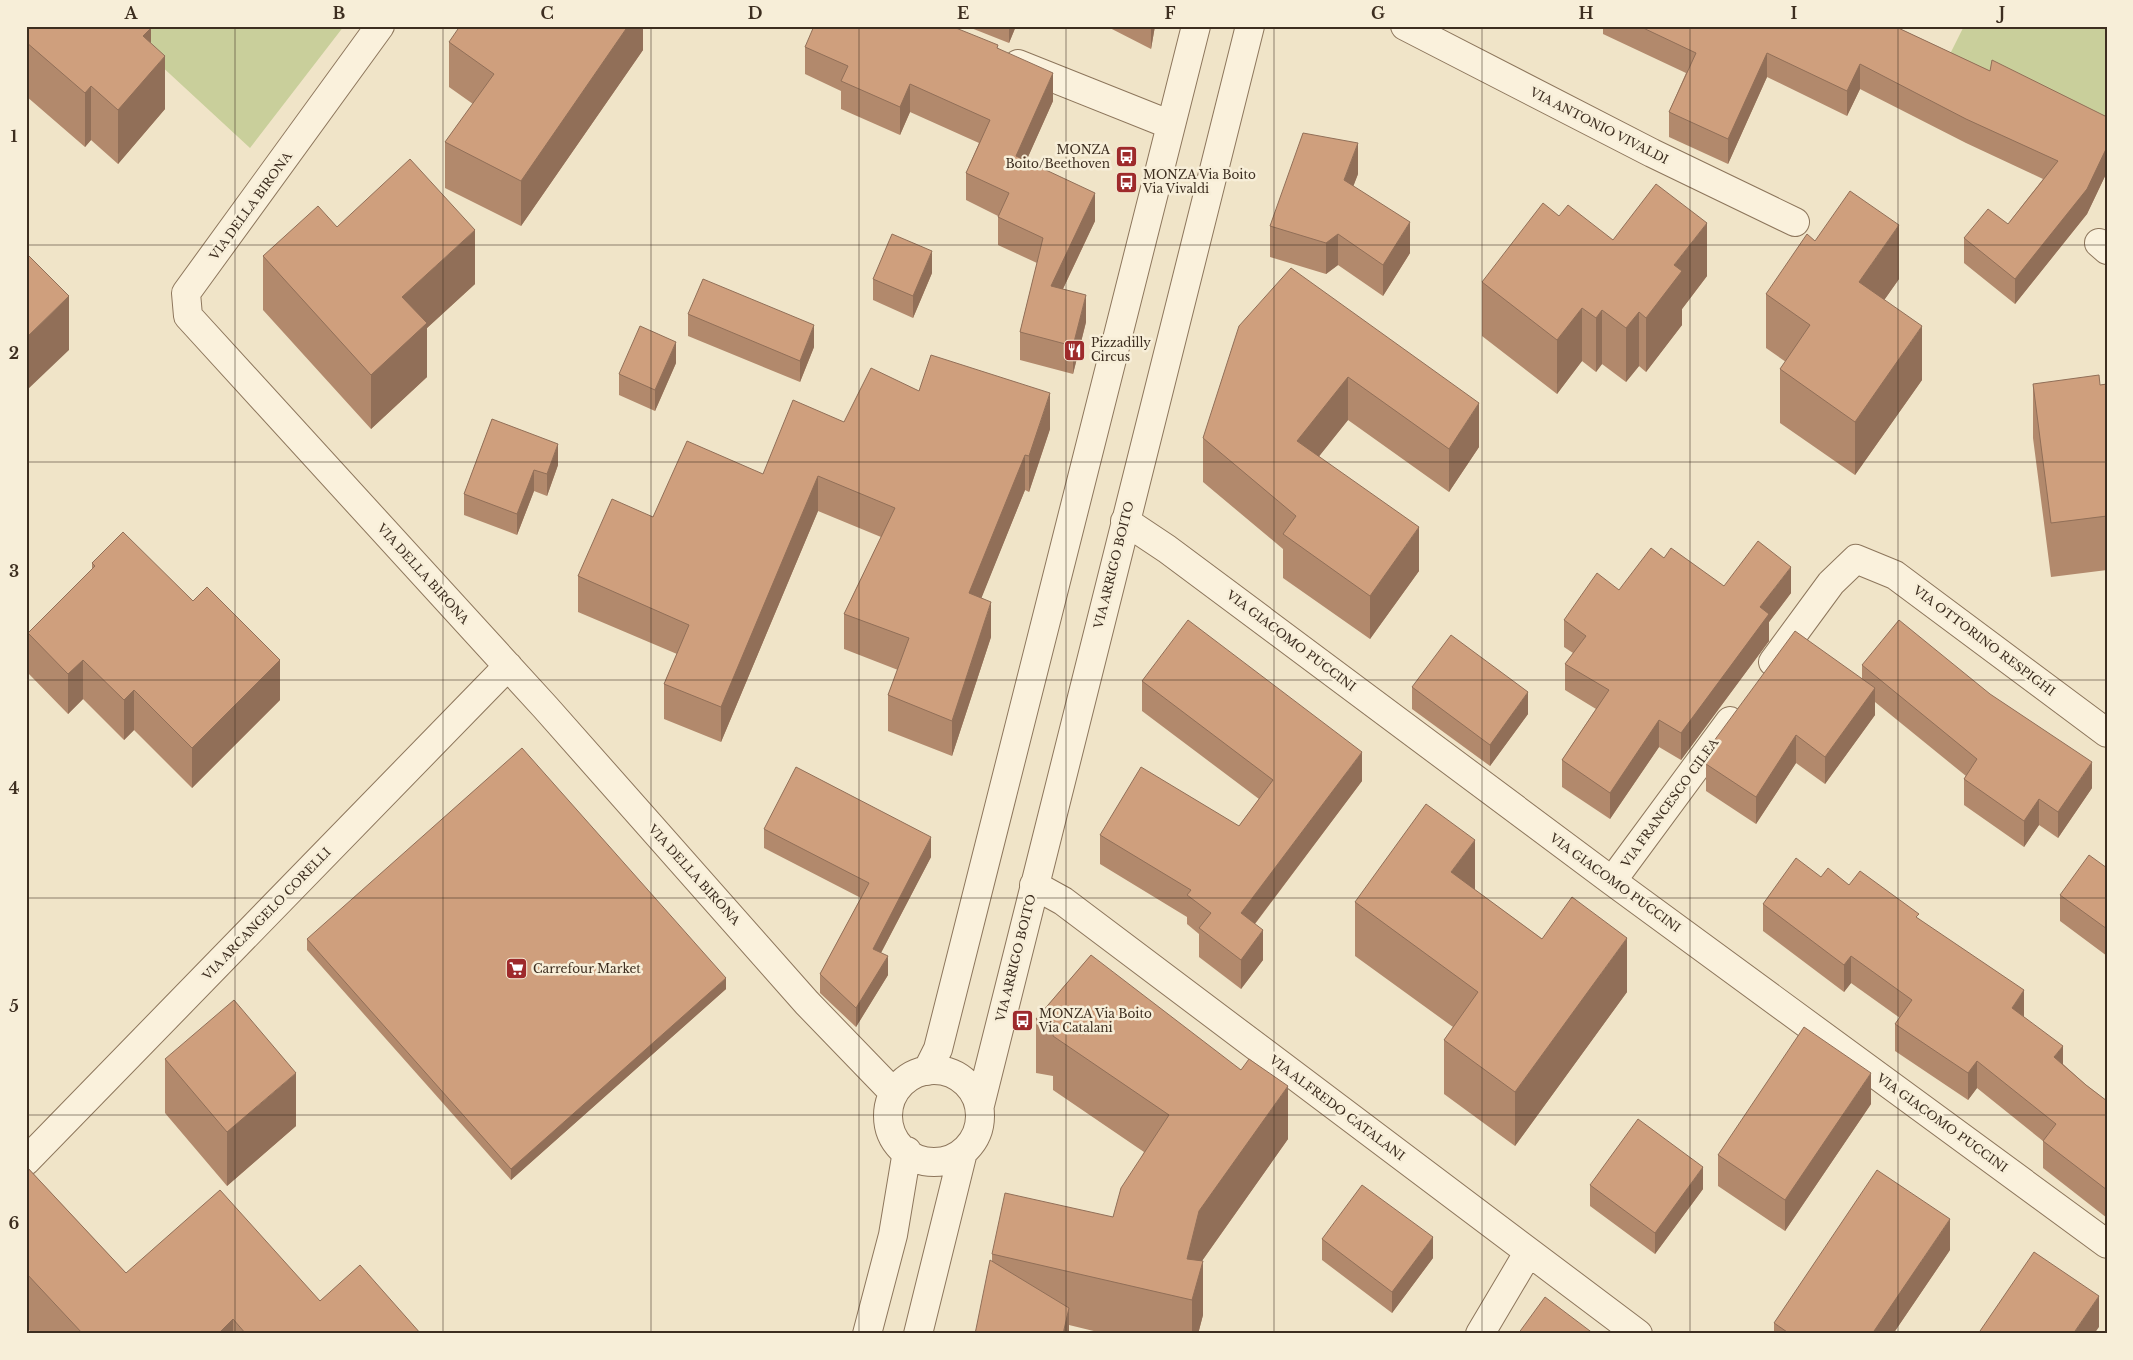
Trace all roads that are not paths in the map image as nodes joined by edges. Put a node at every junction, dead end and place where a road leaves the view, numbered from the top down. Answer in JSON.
{"nodes":[{"id":1,"x":380,"y":26,"type":"edge"},
{"id":2,"x":1196,"y":26,"type":"edge"},
{"id":3,"x":1250,"y":26,"type":"edge"},
{"id":4,"x":1405,"y":26,"type":"edge"},
{"id":5,"x":995,"y":55,"type":"edge"},
{"id":6,"x":1171,"y":125,"type":"junction"},
{"id":7,"x":1796,"y":222,"type":"dead end"},
{"id":8,"x":1126,"y":521,"type":"junction"},
{"id":9,"x":508,"y":666,"type":"junction"},
{"id":10,"x":1760,"y":680,"type":"edge"},
{"id":11,"x":1742,"y":704,"type":"edge"},
{"id":12,"x":2107,"y":733,"type":"edge"},
{"id":13,"x":1612,"y":881,"type":"junction"},
{"id":14,"x":1034,"y":885,"type":"junction"},
{"id":15,"x":927,"y":1071,"type":"junction"},
{"id":16,"x":894,"y":1093,"type":"junction"},
{"id":17,"x":980,"y":1105,"type":"junction"},
{"id":18,"x":907,"y":1151,"type":"junction"},
{"id":19,"x":963,"y":1152,"type":"junction"},
{"id":20,"x":26,"y":1161,"type":"edge"},
{"id":21,"x":2107,"y":1244,"type":"edge"},
{"id":22,"x":1528,"y":1253,"type":"junction"},
{"id":23,"x":867,"y":1334,"type":"edge"},
{"id":24,"x":918,"y":1334,"type":"edge"},
{"id":25,"x":1480,"y":1334,"type":"edge"},
{"id":26,"x":1638,"y":1334,"type":"edge"}],
"edges":[{"from":1,"to":9,"type":"street","name":"VIA DELLA BIRONA"},
{"from":2,"to":6,"type":"street"},
{"from":3,"to":8,"type":"street","name":"VIA ARRIGO BOITO"},
{"from":4,"to":7,"type":"street","name":"VIA ANTONIO VIVALDI"},
{"from":5,"to":6,"type":"street"},
{"from":6,"to":15,"type":"street"},
{"from":8,"to":13,"type":"street","name":"VIA GIACOMO PUCCINI"},
{"from":8,"to":14,"type":"street","name":"VIA ARRIGO BOITO"},
{"from":9,"to":16,"type":"street","name":"VIA DELLA BIRONA"},
{"from":9,"to":20,"type":"street","name":"VIA ARCANGELO CORELLI"},
{"from":10,"to":12,"type":"street","name":"VIA OTTORINO RESPIGHI"},
{"from":11,"to":13,"type":"street","name":"VIA FRANCESCO CILEA"},
{"from":13,"to":21,"type":"street","name":"VIA GIACOMO PUCCINI"},
{"from":14,"to":17,"type":"street","name":"VIA ARRIGO BOITO"},
{"from":14,"to":22,"type":"street","name":"VIA ALFREDO CATALANI"},
{"from":15,"to":16,"type":"street"},
{"from":15,"to":17,"type":"street"},
{"from":16,"to":18,"type":"street"},
{"from":17,"to":19,"type":"street"},
{"from":18,"to":19,"type":"street"},
{"from":18,"to":23,"type":"street"},
{"from":19,"to":24,"type":"street"},
{"from":22,"to":25,"type":"street"},
{"from":22,"to":26,"type":"street","name":"VIA ALFREDO CATALANI"}]}
